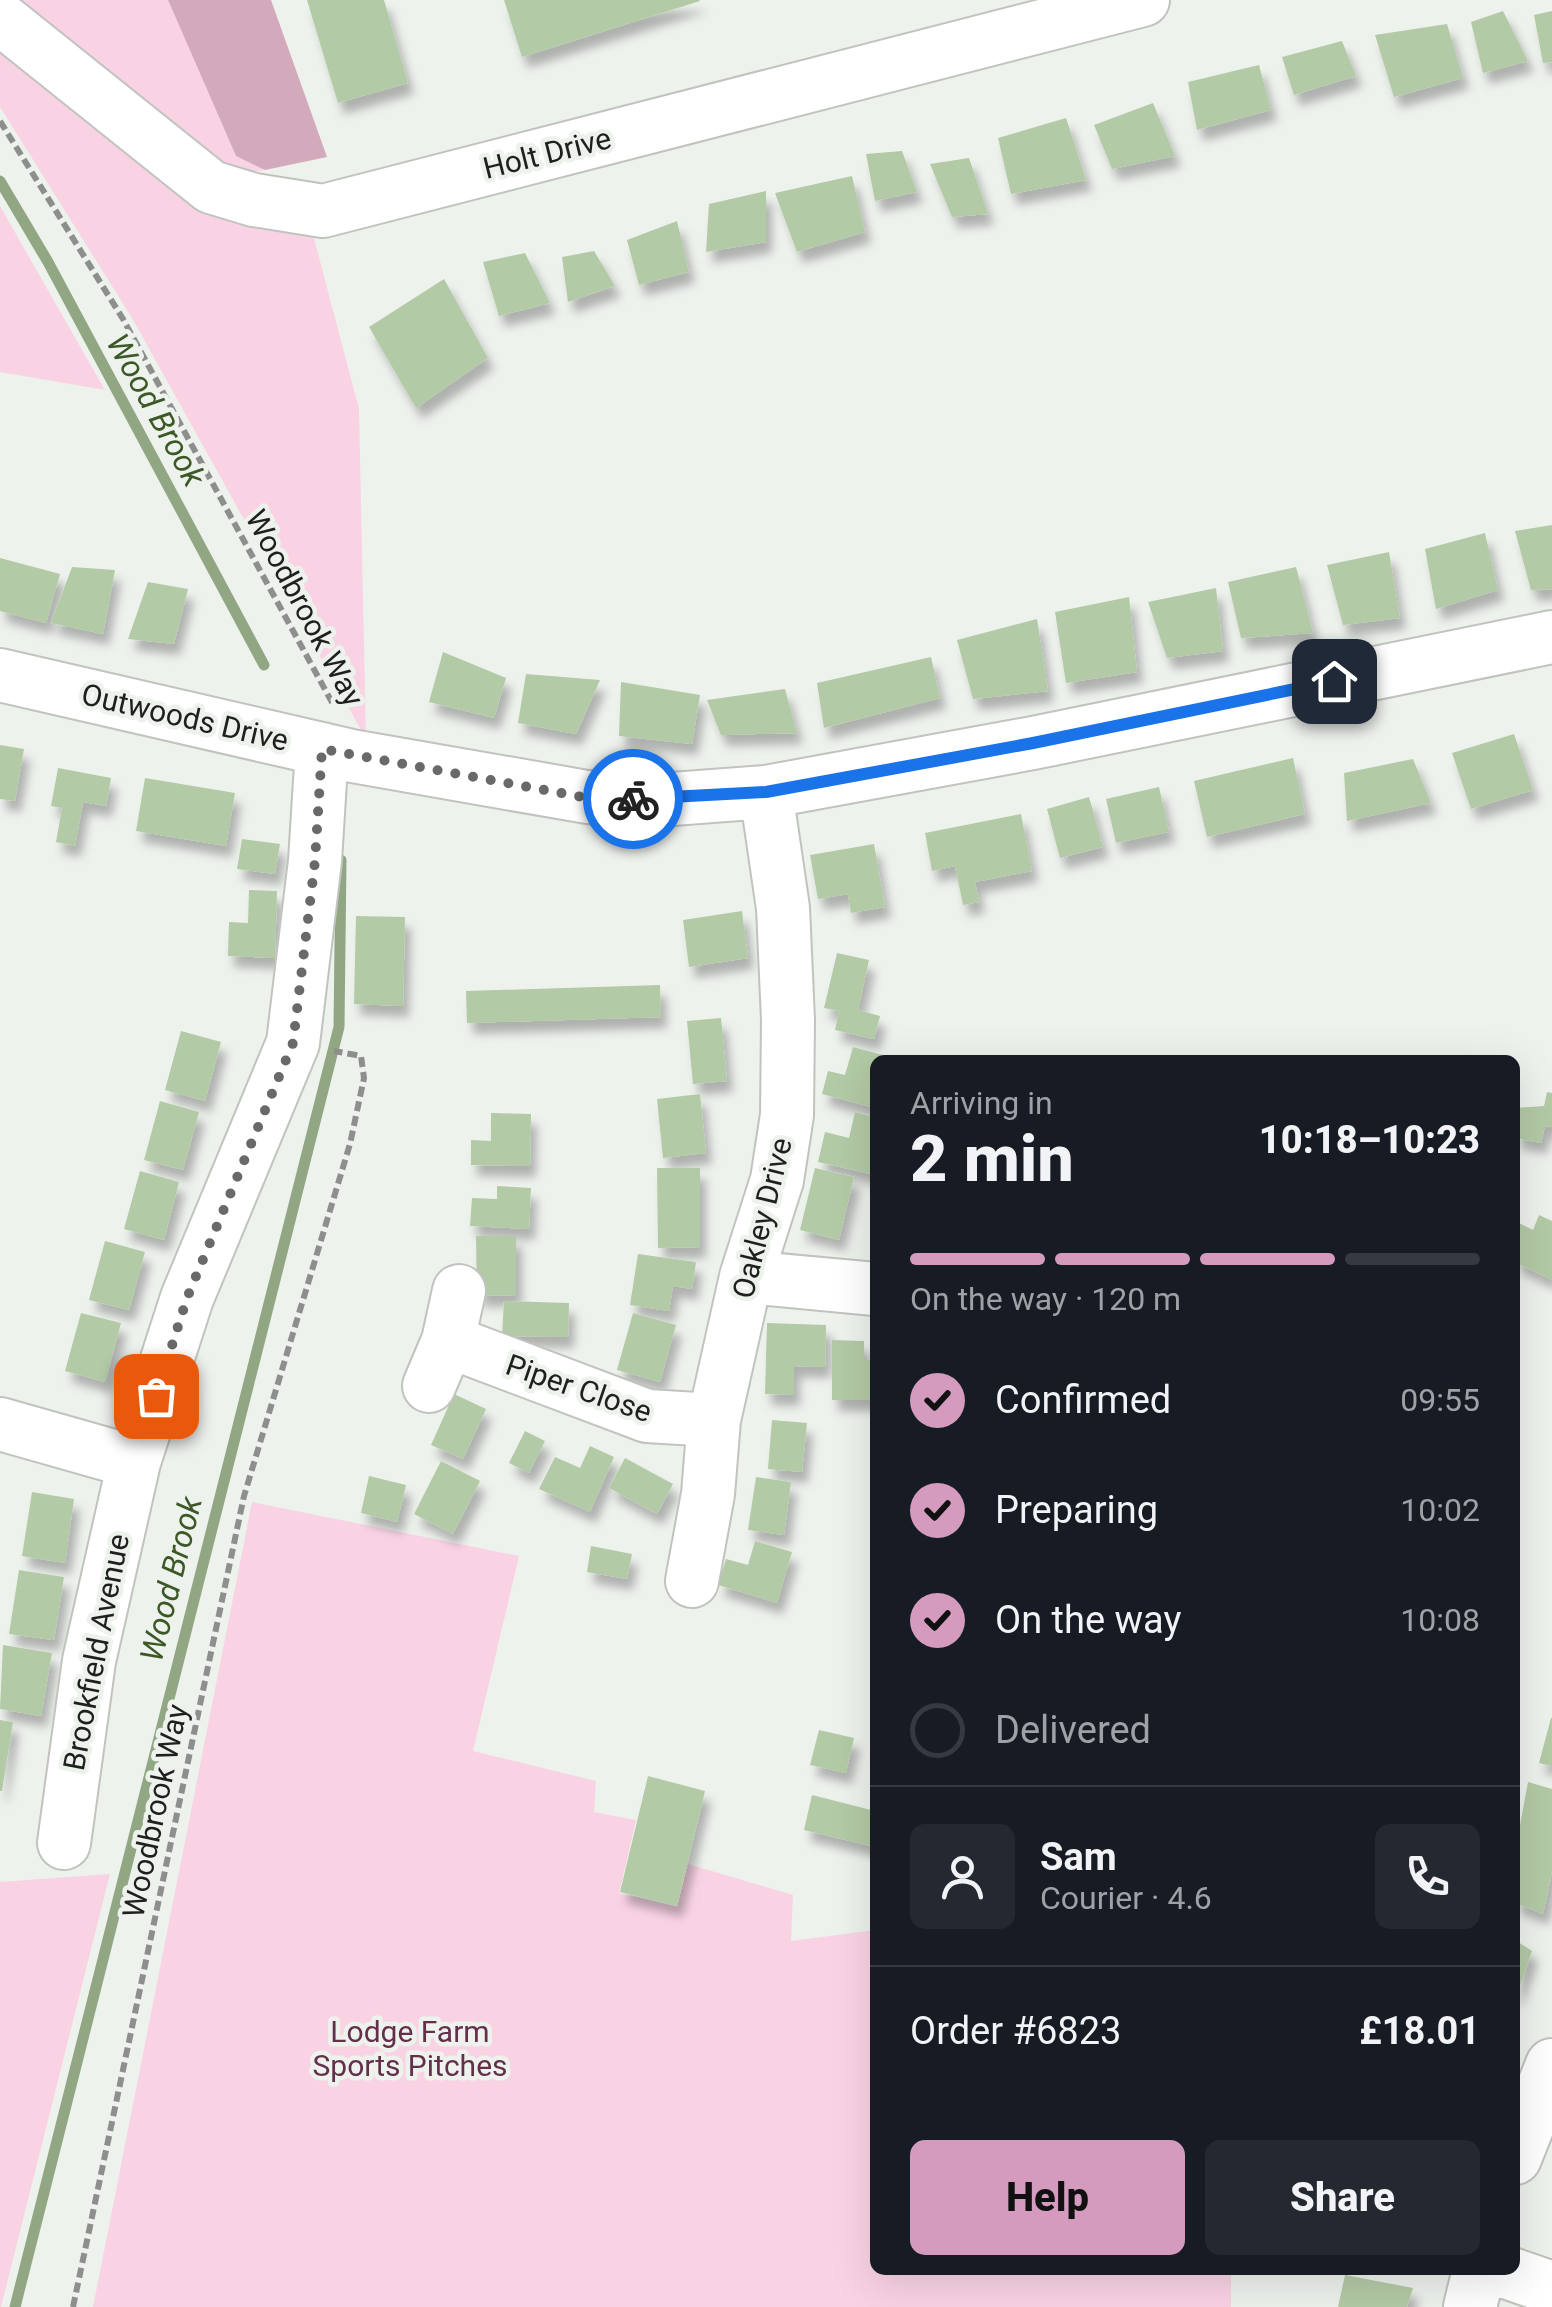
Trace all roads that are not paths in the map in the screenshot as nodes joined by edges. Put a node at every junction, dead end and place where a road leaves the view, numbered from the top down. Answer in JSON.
{"nodes":[{"id":1,"x":1143,"y":0,"type":"edge"},
{"id":2,"x":0,"y":18,"type":"edge"},
{"id":3,"x":1552,"y":637,"type":"edge"},
{"id":4,"x":0,"y":674,"type":"edge"},
{"id":5,"x":338,"y":752,"type":"junction"},
{"id":6,"x":766,"y":792,"type":"junction"},
{"id":7,"x":746,"y":1277,"type":"junction"},
{"id":8,"x":870,"y":1289,"type":"edge"},
{"id":9,"x":459,"y":1291,"type":"dead end"},
{"id":10,"x":714,"y":1420,"type":"junction"},
{"id":11,"x":0,"y":1424,"type":"edge"},
{"id":12,"x":134,"y":1462,"type":"junction"},
{"id":13,"x":692,"y":1581,"type":"dead end"},
{"id":14,"x":56,"y":1811,"type":"dead end"},
{"id":15,"x":1552,"y":2065,"type":"edge"},
{"id":16,"x":1520,"y":2145,"type":"edge"},
{"id":17,"x":1478,"y":2275,"type":"edge"},
{"id":18,"x":1514,"y":2275,"type":"edge"},
{"id":19,"x":1552,"y":2288,"type":"edge"},
{"id":20,"x":1470,"y":2307,"type":"edge"}],
"edges":[{"from":1,"to":2,"type":"street","name":"Holt Drive"},
{"from":3,"to":6,"type":"street","name":"Outwoods Drive"},
{"from":4,"to":5,"type":"street","name":"Outwoods Drive"},
{"from":5,"to":6,"type":"street","name":"Outwoods Drive"},
{"from":5,"to":12,"type":"street","name":"Brookfield Avenue"},
{"from":6,"to":7,"type":"street","name":"Oakley Drive"},
{"from":7,"to":8,"type":"street"},
{"from":7,"to":10,"type":"street","name":"Oakley Drive"},
{"from":9,"to":10,"type":"street","name":"Piper Close"},
{"from":10,"to":13,"type":"street","name":"Oakley Drive"},
{"from":11,"to":12,"type":"street"},
{"from":12,"to":14,"type":"street","name":"Brookfield Avenue"},
{"from":15,"to":16,"type":"street"},
{"from":17,"to":20,"type":"street"},
{"from":18,"to":19,"type":"street"}]}
